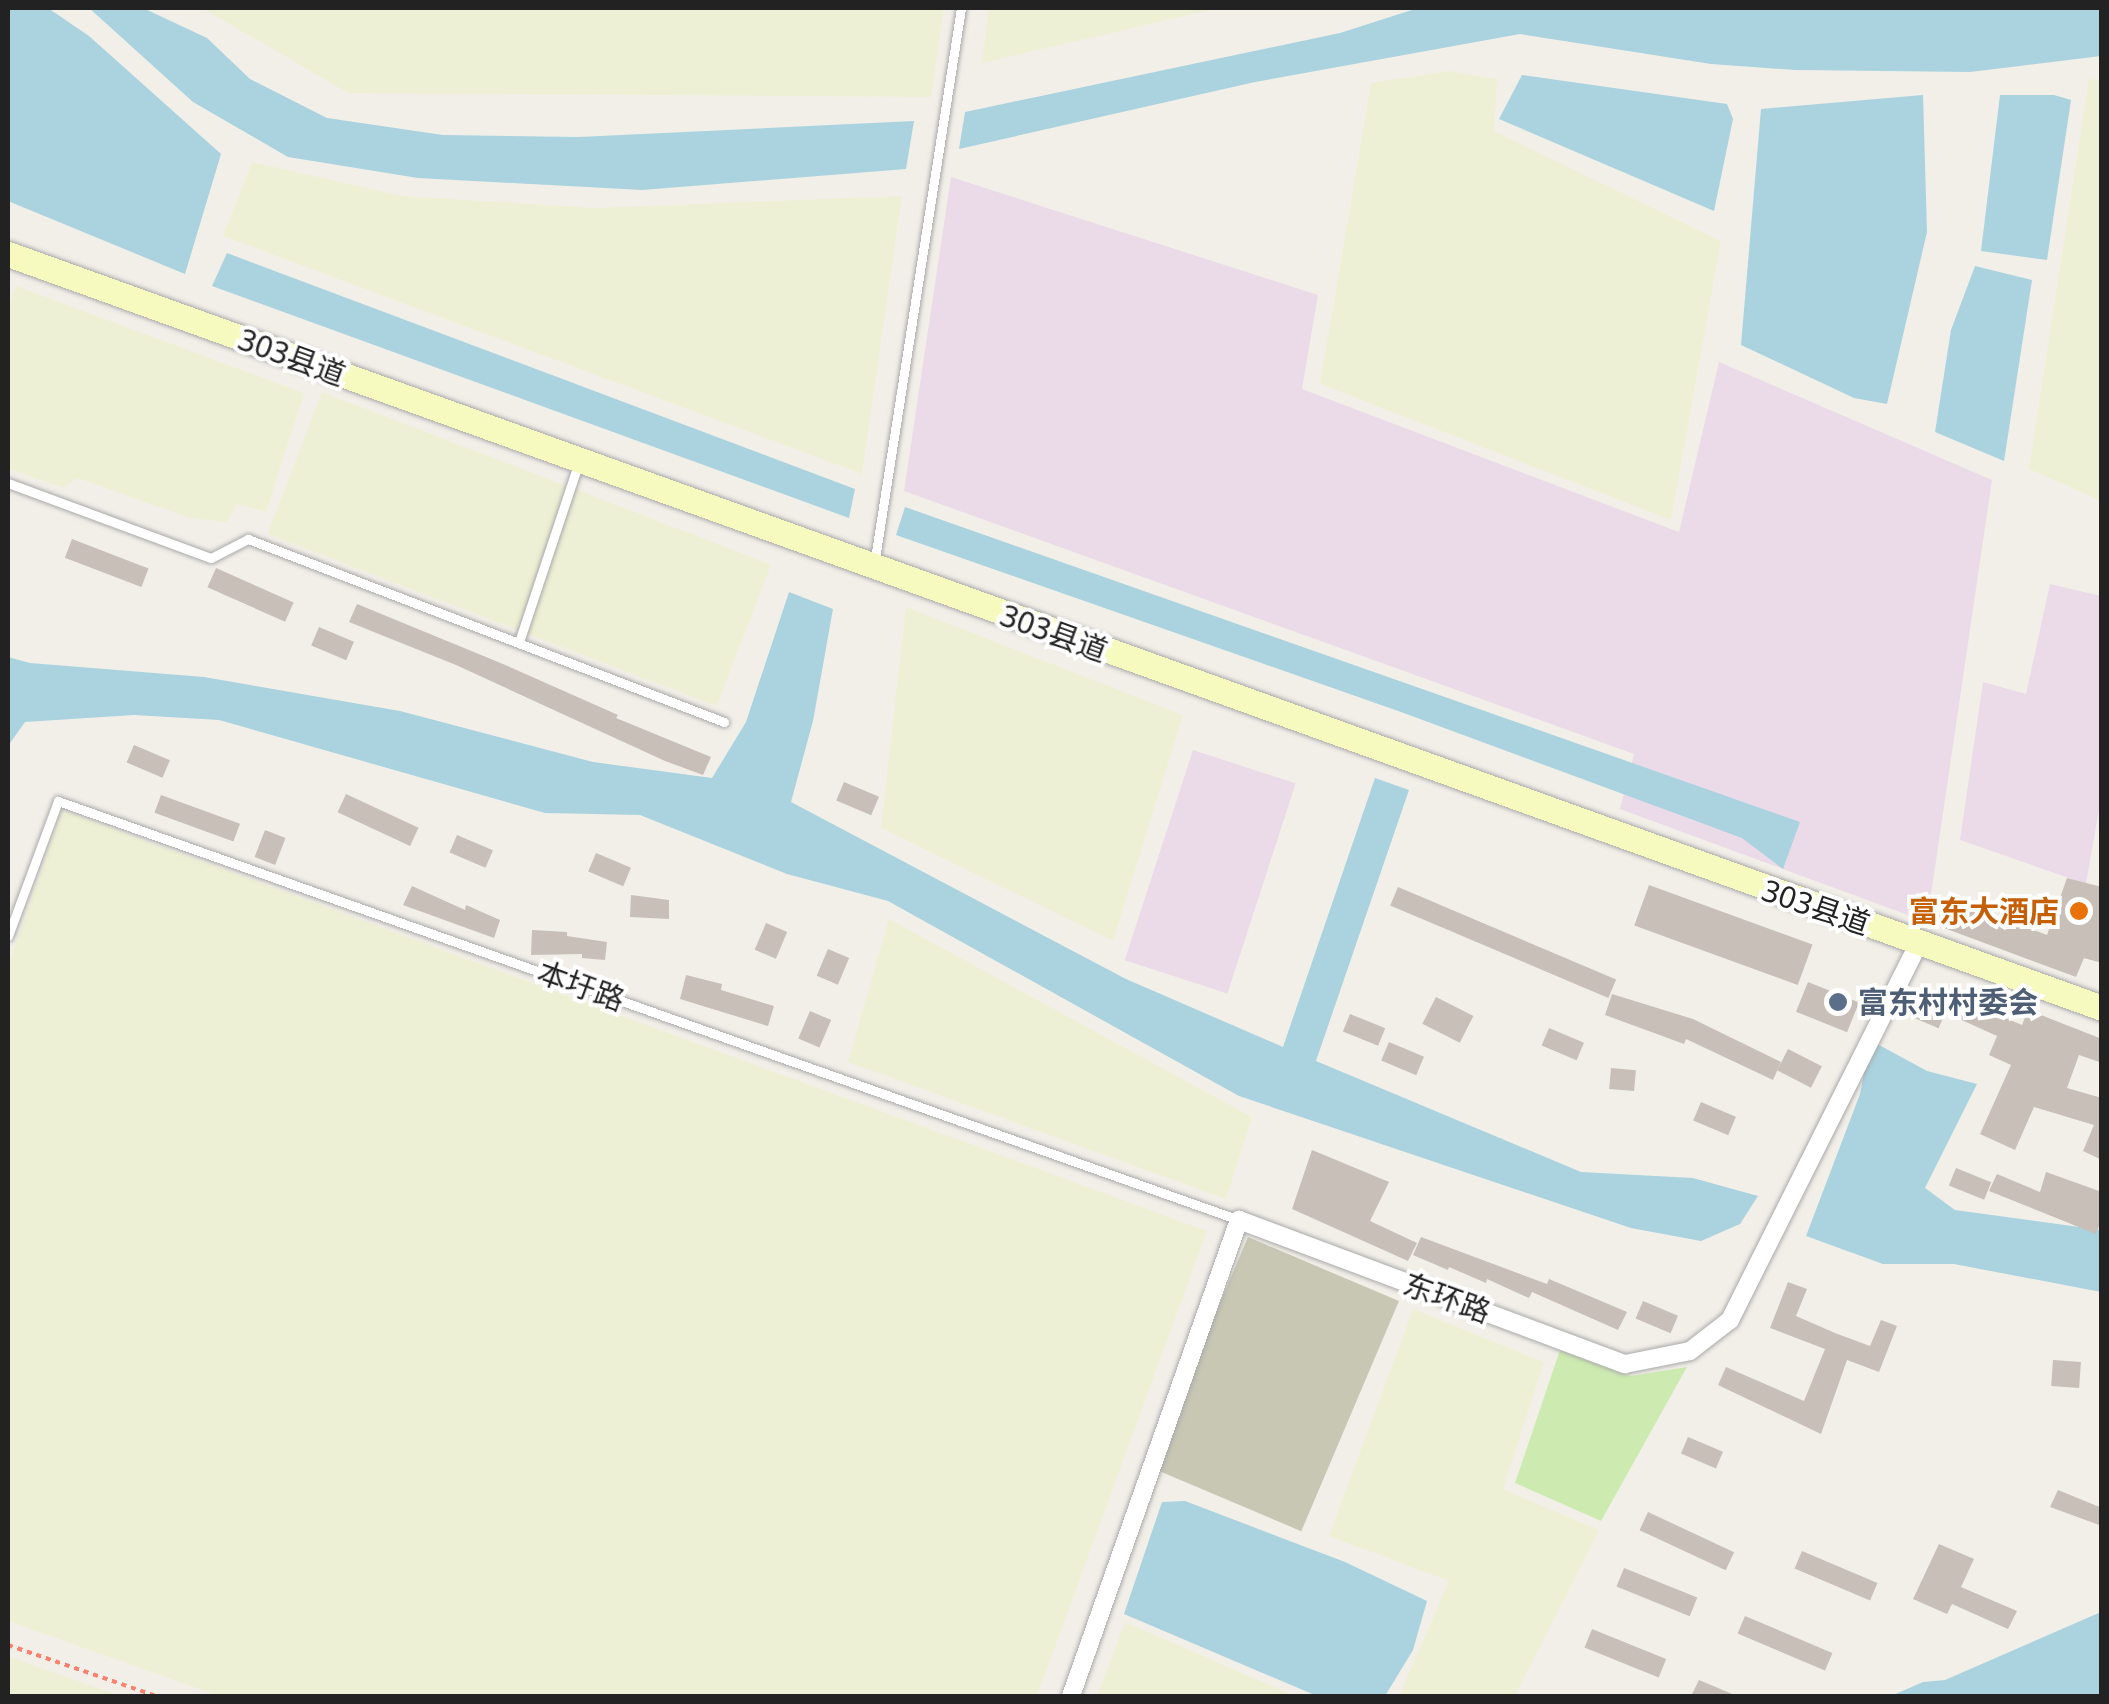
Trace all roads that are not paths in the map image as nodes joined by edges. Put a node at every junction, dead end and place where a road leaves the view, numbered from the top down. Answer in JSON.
{"nodes":[{"id":1,"x":961,"y":8,"type":"edge"},
{"id":2,"x":8,"y":254,"type":"edge"},
{"id":3,"x":580,"y":461,"type":"junction"},
{"id":4,"x":8,"y":483,"type":"edge"},
{"id":5,"x":874,"y":568,"type":"junction"},
{"id":6,"x":519,"y":642,"type":"junction"},
{"id":7,"x":724,"y":722,"type":"dead end"},
{"id":8,"x":8,"y":936,"type":"edge"},
{"id":9,"x":1919,"y":944,"type":"junction"},
{"id":10,"x":2102,"y":1008,"type":"edge"},
{"id":11,"x":1239,"y":1220,"type":"junction"},
{"id":12,"x":1071,"y":1696,"type":"edge"}],
"edges":[{"from":1,"to":5,"type":"lane"},
{"from":2,"to":3,"type":"main road","name":"303县道"},
{"from":3,"to":5,"type":"main road","name":"303县道"},
{"from":3,"to":6,"type":"lane"},
{"from":4,"to":6,"type":"lane"},
{"from":5,"to":9,"type":"main road","name":"303县道"},
{"from":6,"to":7,"type":"lane"},
{"from":8,"to":11,"type":"lane","name":"本圩路"},
{"from":9,"to":10,"type":"main road","name":"303县道"},
{"from":9,"to":11,"type":"street","name":"东环路"},
{"from":11,"to":12,"type":"street"}]}
